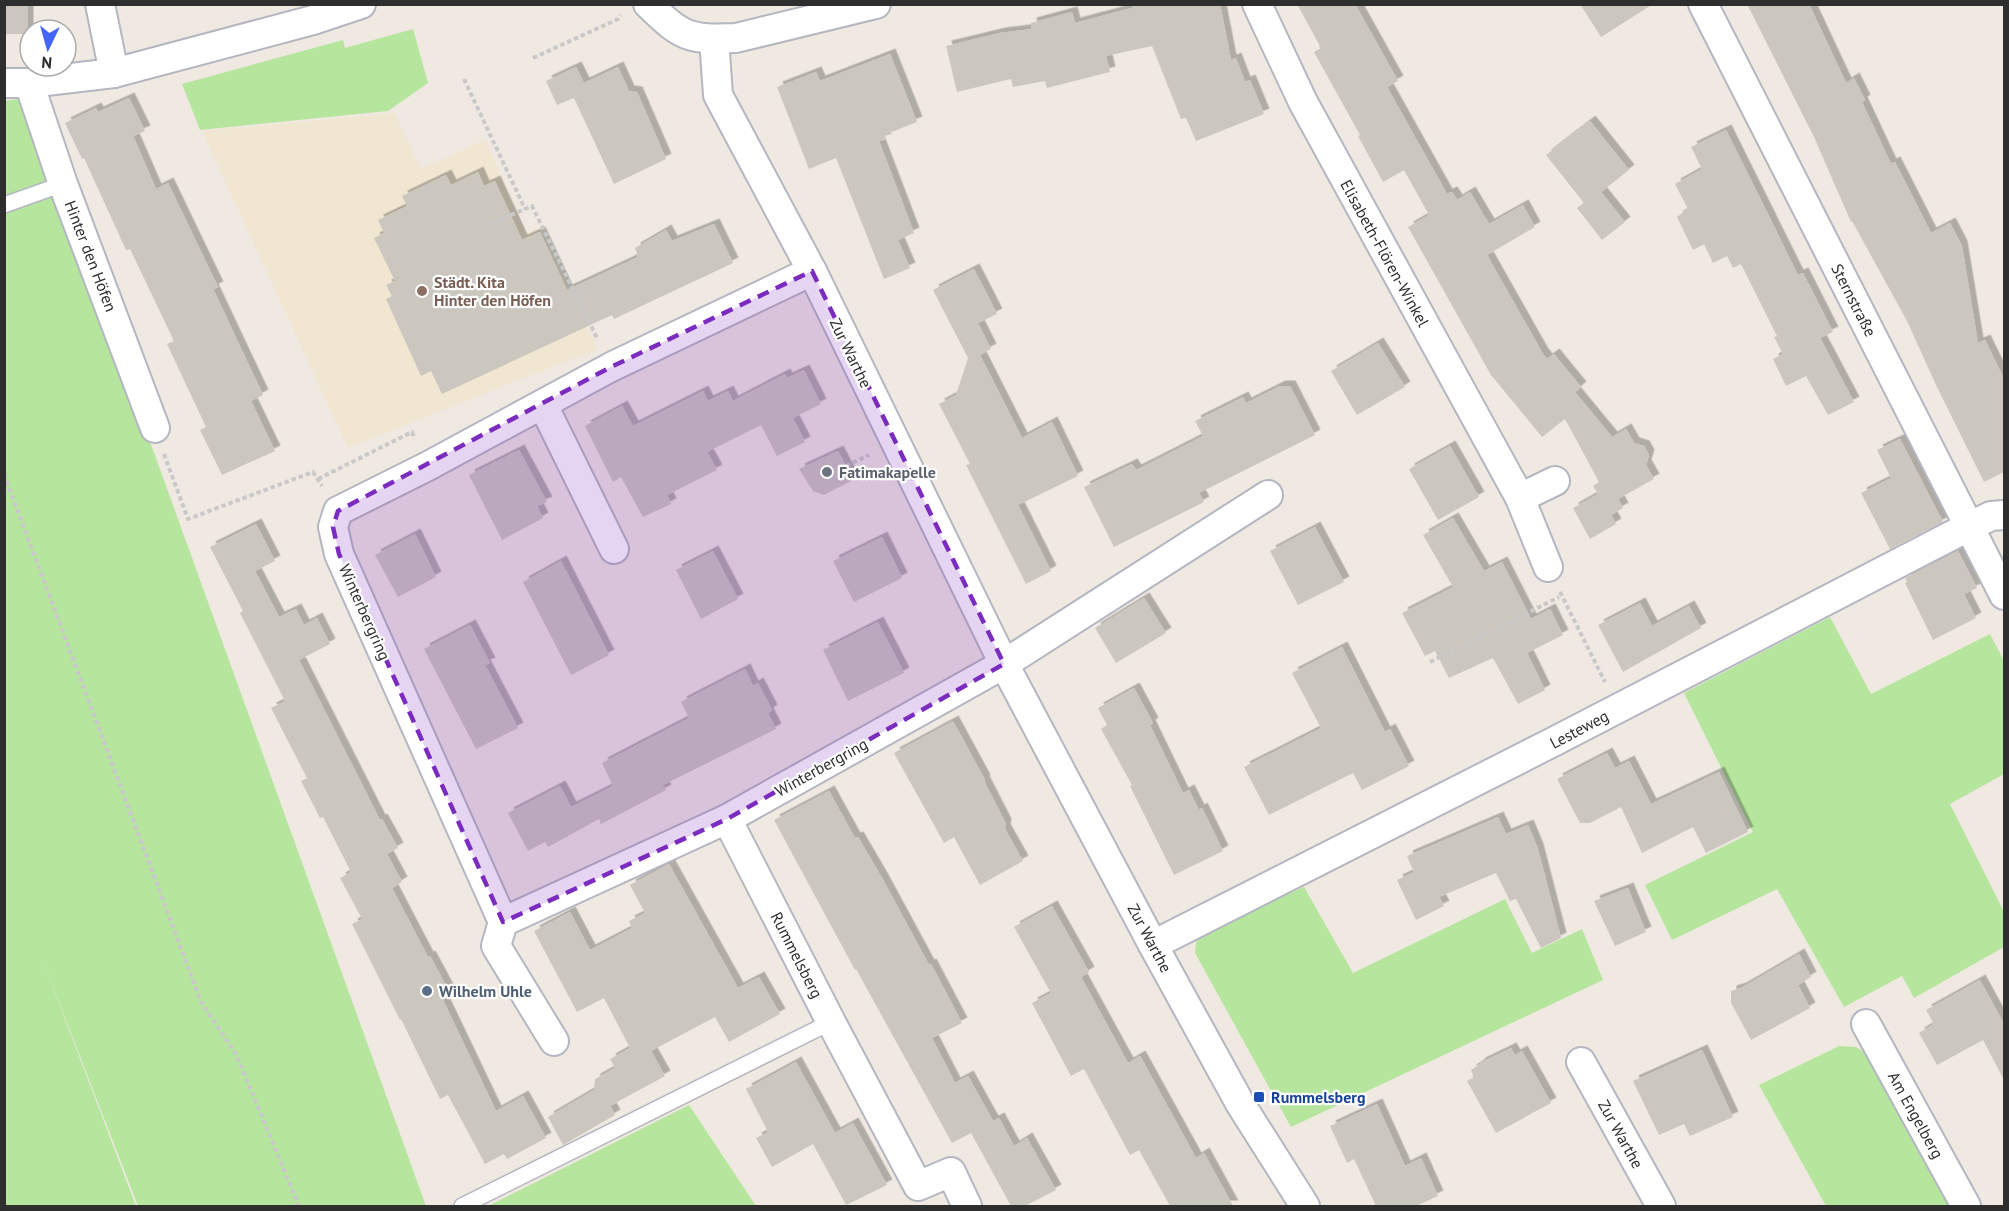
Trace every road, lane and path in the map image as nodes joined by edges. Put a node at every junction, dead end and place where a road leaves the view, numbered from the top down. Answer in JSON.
{"nodes":[{"id":1,"x":100,"y":4,"type":"edge"},
{"id":2,"x":361,"y":4,"type":"edge"},
{"id":3,"x":876,"y":4,"type":"edge"},
{"id":4,"x":1257,"y":4,"type":"edge"},
{"id":5,"x":1703,"y":4,"type":"edge"},
{"id":6,"x":635,"y":8,"type":"edge"},
{"id":7,"x":714,"y":39,"type":"junction"},
{"id":8,"x":533,"y":58,"type":"dead end"},
{"id":9,"x":114,"y":73,"type":"junction"},
{"id":10,"x":464,"y":79,"type":"dead end"},
{"id":11,"x":17,"y":83,"type":"edge"},
{"id":12,"x":63,"y":184,"type":"junction"},
{"id":13,"x":4,"y":205,"type":"edge"},
{"id":14,"x":525,"y":209,"type":"junction"},
{"id":15,"x":490,"y":224,"type":"dead end"},
{"id":16,"x":812,"y":271,"type":"junction"},
{"id":17,"x":611,"y":367,"type":"junction"},
{"id":18,"x":543,"y":405,"type":"junction"},
{"id":19,"x":155,"y":428,"type":"joint"},
{"id":20,"x":4,"y":474,"type":"edge"},
{"id":21,"x":1555,"y":480,"type":"dead end"},
{"id":22,"x":1268,"y":495,"type":"dead end"},
{"id":23,"x":1520,"y":498,"type":"junction"},
{"id":24,"x":338,"y":511,"type":"junction"},
{"id":25,"x":2004,"y":514,"type":"edge"},
{"id":26,"x":1970,"y":526,"type":"junction"},
{"id":27,"x":614,"y":549,"type":"dead end"},
{"id":28,"x":1548,"y":567,"type":"joint"},
{"id":29,"x":1562,"y":595,"type":"junction"},
{"id":30,"x":2004,"y":595,"type":"edge"},
{"id":31,"x":1430,"y":662,"type":"dead end"},
{"id":32,"x":1004,"y":664,"type":"junction"},
{"id":33,"x":1618,"y":708,"type":"junction"},
{"id":34,"x":727,"y":819,"type":"junction"},
{"id":35,"x":503,"y":922,"type":"junction"},
{"id":36,"x":1153,"y":945,"type":"junction"},
{"id":37,"x":831,"y":1022,"type":"junction"},
{"id":38,"x":1866,"y":1024,"type":"dead end"},
{"id":39,"x":554,"y":1041,"type":"dead end"},
{"id":40,"x":1581,"y":1062,"type":"dead end"},
{"id":41,"x":923,"y":1196,"type":"edge"},
{"id":42,"x":299,"y":1206,"type":"edge"},
{"id":43,"x":462,"y":1206,"type":"edge"},
{"id":44,"x":967,"y":1206,"type":"edge"},
{"id":45,"x":1305,"y":1206,"type":"edge"},
{"id":46,"x":1661,"y":1206,"type":"edge"},
{"id":47,"x":1966,"y":1206,"type":"edge"}],
"edges":[{"from":1,"to":9,"type":"street"},
{"from":2,"to":9,"type":"street","name":"Hinter den Höfen"},
{"from":3,"to":7,"type":"street"},
{"from":4,"to":23,"type":"street","name":"Elisabeth-Flören-Winkel"},
{"from":5,"to":26,"type":"street","name":"Sternstraße"},
{"from":6,"to":7,"type":"street"},
{"from":6,"to":8,"type":"path"},
{"from":7,"to":16,"type":"street","name":"Zur Warthe"},
{"from":9,"to":11,"type":"street","name":"Hinter den Höfen"},
{"from":10,"to":14,"type":"path"},
{"from":11,"to":12,"type":"street","name":"Hinter den Höfen"},
{"from":12,"to":13,"type":"lane"},
{"from":12,"to":19,"type":"street","name":"Hinter den Höfen"},
{"from":14,"to":15,"type":"path"},
{"from":14,"to":17,"type":"path"},
{"from":16,"to":17,"type":"street"},
{"from":16,"to":32,"type":"street","name":"Zur Warthe"},
{"from":17,"to":18,"type":"street"},
{"from":18,"to":24,"type":"street"},
{"from":18,"to":27,"type":"street"},
{"from":19,"to":24,"type":"path"},
{"from":20,"to":42,"type":"path"},
{"from":21,"to":23,"type":"street"},
{"from":22,"to":32,"type":"street"},
{"from":23,"to":28,"type":"street","name":"Elisabeth-Flören-Winkel"},
{"from":24,"to":35,"type":"street","name":"Winterbergring"},
{"from":25,"to":26,"type":"street","name":"Lesteweg"},
{"from":26,"to":30,"type":"street","name":"Sternstraße"},
{"from":26,"to":33,"type":"street","name":"Lesteweg"},
{"from":28,"to":29,"type":"path"},
{"from":29,"to":31,"type":"path"},
{"from":29,"to":33,"type":"path"},
{"from":32,"to":34,"type":"street","name":"Winterbergring"},
{"from":32,"to":36,"type":"street","name":"Zur Warthe"},
{"from":33,"to":36,"type":"street","name":"Lesteweg"},
{"from":34,"to":35,"type":"street","name":"Winterbergring"},
{"from":34,"to":37,"type":"street","name":"Rummelsberg"},
{"from":35,"to":39,"type":"street"},
{"from":36,"to":45,"type":"street","name":"Zur Warthe"},
{"from":37,"to":41,"type":"street","name":"Rummelsberg"},
{"from":37,"to":43,"type":"lane"},
{"from":38,"to":47,"type":"street","name":"Am Engelberg"},
{"from":40,"to":46,"type":"street","name":"Zur Warthe"},
{"from":41,"to":44,"type":"street","name":"Rummelsberg"}]}
